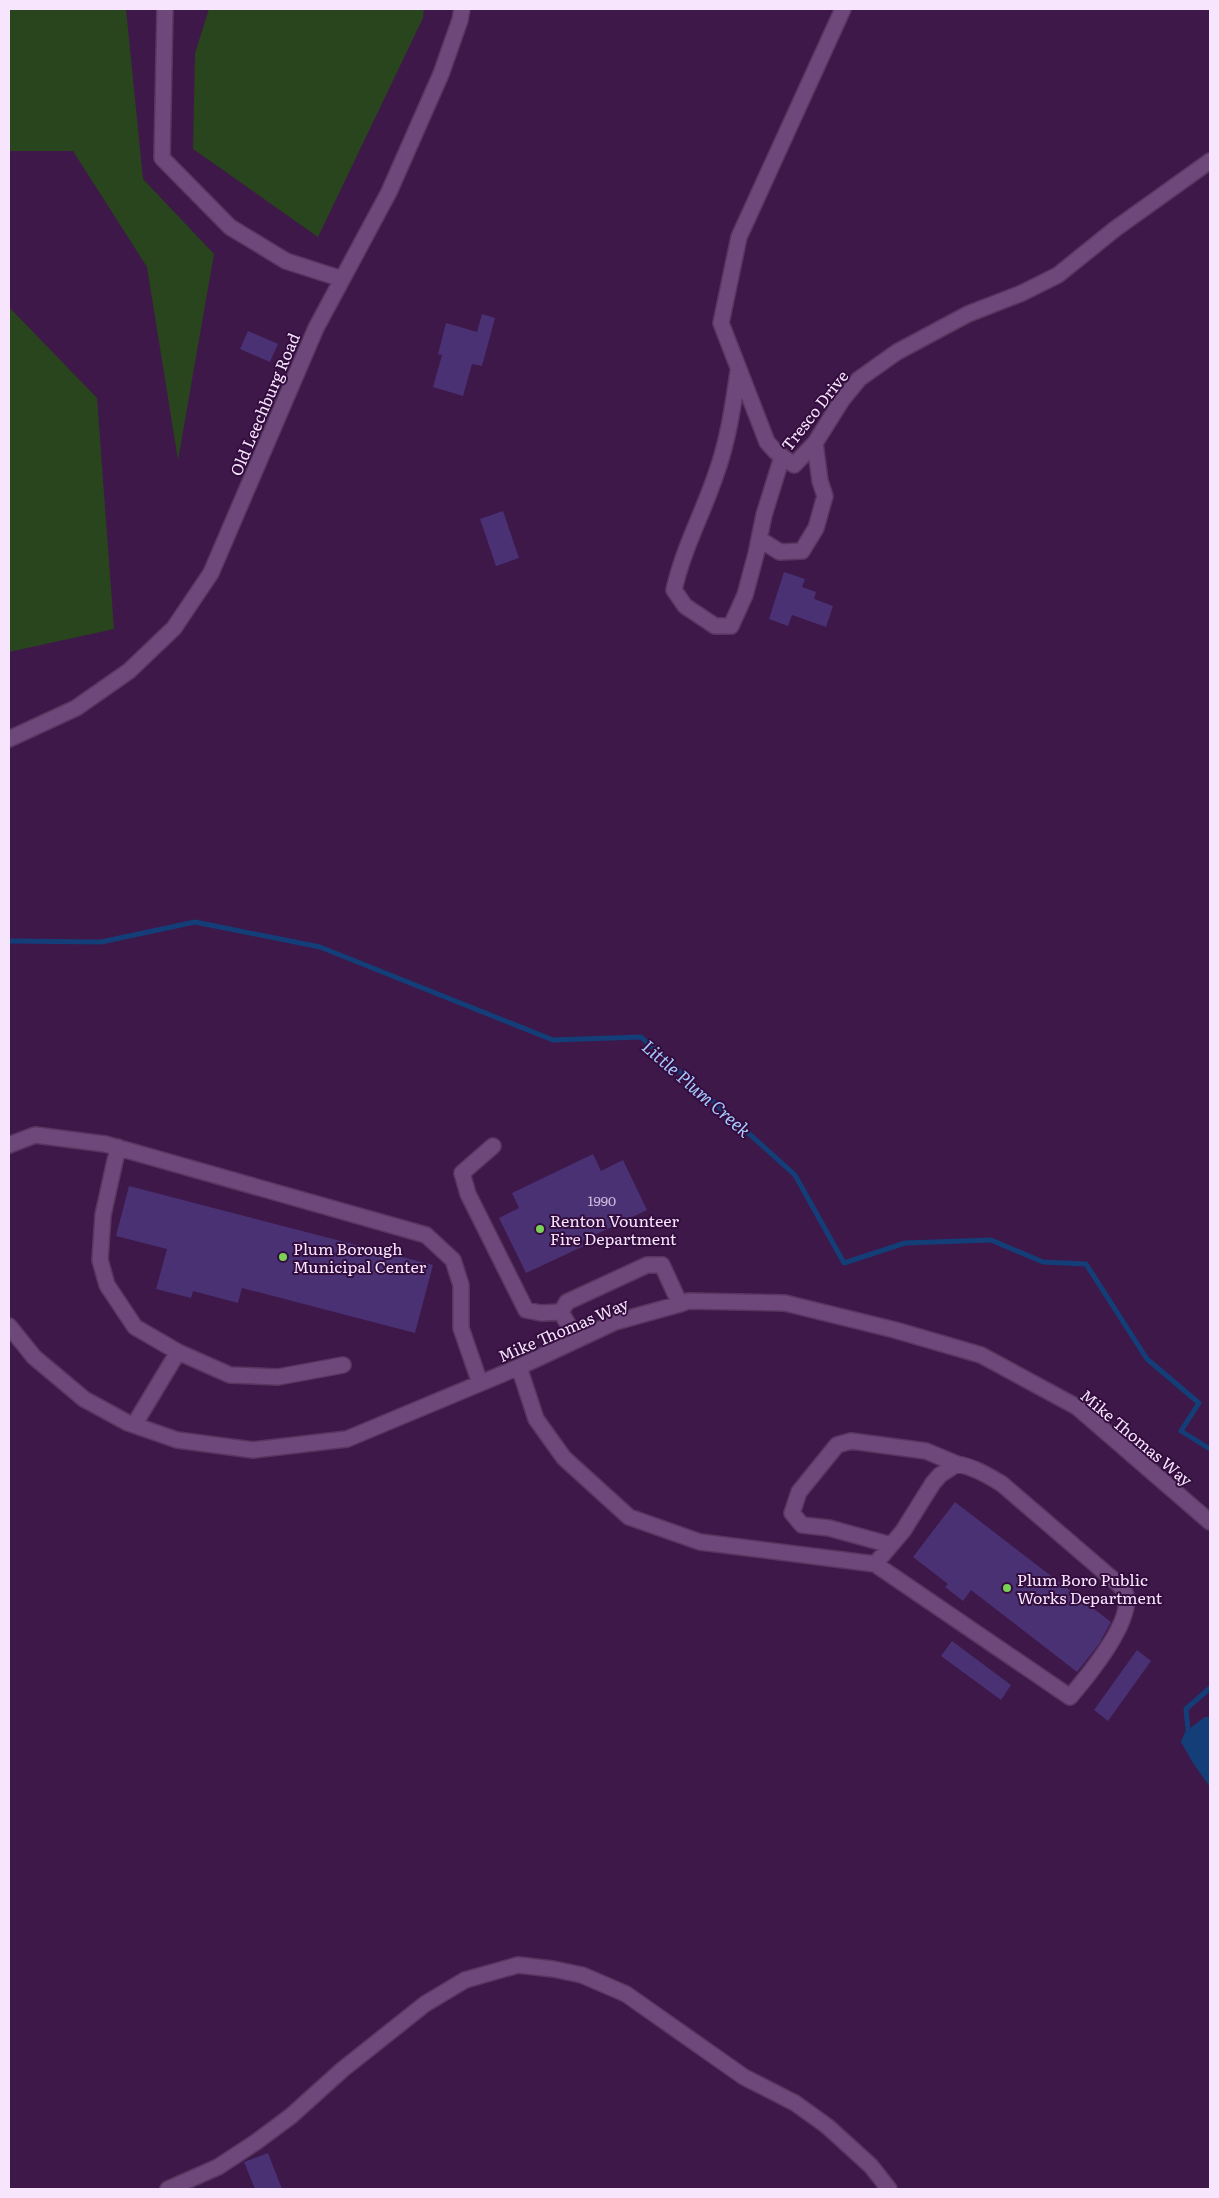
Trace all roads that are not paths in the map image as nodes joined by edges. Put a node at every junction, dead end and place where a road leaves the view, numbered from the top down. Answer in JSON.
{"nodes":[{"id":1,"x":165,"y":9,"type":"edge"},
{"id":2,"x":462,"y":9,"type":"edge"},
{"id":3,"x":843,"y":9,"type":"edge"},
{"id":4,"x":1210,"y":161,"type":"edge"},
{"id":5,"x":342,"y":279,"type":"junction"},
{"id":6,"x":738,"y":372,"type":"junction"},
{"id":7,"x":815,"y":443,"type":"junction"},
{"id":8,"x":782,"y":457,"type":"junction"},
{"id":9,"x":759,"y":539,"type":"junction"},
{"id":10,"x":9,"y":739,"type":"edge"},
{"id":11,"x":9,"y":1145,"type":"edge"},
{"id":12,"x":493,"y":1146,"type":"dead end"},
{"id":13,"x":118,"y":1147,"type":"junction"},
{"id":14,"x":680,"y":1304,"type":"junction"},
{"id":15,"x":561,"y":1312,"type":"junction"},
{"id":16,"x":9,"y":1326,"type":"edge"},
{"id":17,"x":576,"y":1340,"type":"junction"},
{"id":18,"x":178,"y":1352,"type":"junction"},
{"id":19,"x":343,"y":1365,"type":"dead end"},
{"id":20,"x":519,"y":1366,"type":"junction"},
{"id":21,"x":480,"y":1383,"type":"junction"},
{"id":22,"x":134,"y":1425,"type":"junction"},
{"id":23,"x":957,"y":1464,"type":"junction"},
{"id":24,"x":1210,"y":1522,"type":"edge"},
{"id":25,"x":891,"y":1545,"type":"junction"},
{"id":26,"x":875,"y":1564,"type":"junction"},
{"id":27,"x":168,"y":2189,"type":"edge"},
{"id":28,"x":889,"y":2189,"type":"edge"}],
"edges":[{"from":1,"to":5,"type":"street"},
{"from":2,"to":5,"type":"street","name":"Old Leechburg Road"},
{"from":3,"to":6,"type":"street","name":"Tresco Drive"},
{"from":4,"to":7,"type":"street","name":"Tresco Drive"},
{"from":5,"to":10,"type":"street","name":"Old Leechburg Road"},
{"from":6,"to":8,"type":"street","name":"Tresco Drive"},
{"from":6,"to":9,"type":"street"},
{"from":7,"to":8,"type":"street","name":"Tresco Drive"},
{"from":7,"to":9,"type":"street"},
{"from":8,"to":9,"type":"street"},
{"from":11,"to":13,"type":"street"},
{"from":12,"to":15,"type":"street"},
{"from":13,"to":18,"type":"street"},
{"from":13,"to":21,"type":"street"},
{"from":14,"to":15,"type":"street"},
{"from":14,"to":17,"type":"street","name":"Mike Thomas Way"},
{"from":14,"to":24,"type":"street","name":"Mike Thomas Way"},
{"from":15,"to":17,"type":"street"},
{"from":16,"to":22,"type":"street","name":"Mike Thomas Way"},
{"from":17,"to":20,"type":"street","name":"Mike Thomas Way"},
{"from":18,"to":19,"type":"street"},
{"from":18,"to":22,"type":"street"},
{"from":20,"to":21,"type":"street","name":"Mike Thomas Way"},
{"from":20,"to":26,"type":"street"},
{"from":21,"to":22,"type":"street","name":"Mike Thomas Way"},
{"from":23,"to":25,"type":"street"},
{"from":23,"to":25,"type":"street"},
{"from":23,"to":26,"type":"street"},
{"from":25,"to":26,"type":"street"},
{"from":27,"to":28,"type":"street"}]}
